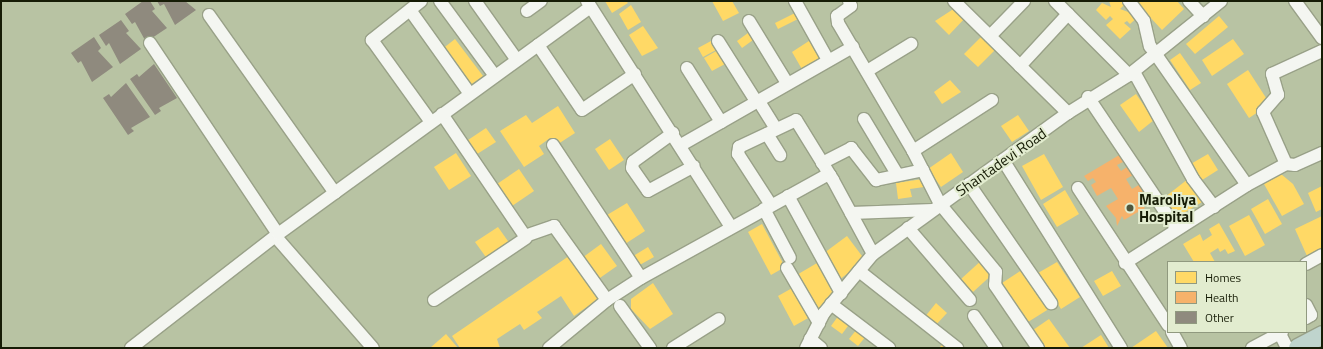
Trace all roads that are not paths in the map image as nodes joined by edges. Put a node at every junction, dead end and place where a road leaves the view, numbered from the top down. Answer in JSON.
{"nodes":[{"id":1,"x":421,"y":1,"type":"edge"},
{"id":2,"x":440,"y":1,"type":"edge"},
{"id":3,"x":475,"y":1,"type":"edge"},
{"id":4,"x":541,"y":1,"type":"edge"},
{"id":5,"x":795,"y":1,"type":"edge"},
{"id":6,"x":849,"y":1,"type":"edge"},
{"id":7,"x":1024,"y":1,"type":"edge"},
{"id":8,"x":1055,"y":1,"type":"edge"},
{"id":9,"x":1129,"y":1,"type":"edge"},
{"id":10,"x":1189,"y":1,"type":"edge"},
{"id":11,"x":1222,"y":1,"type":"edge"},
{"id":12,"x":1295,"y":1,"type":"edge"},
{"id":13,"x":958,"y":2,"type":"edge"},
{"id":14,"x":589,"y":4,"type":"edge"},
{"id":15,"x":410,"y":10,"type":"junction"},
{"id":16,"x":527,"y":11,"type":"dead end"},
{"id":17,"x":1068,"y":14,"type":"junction"},
{"id":18,"x":209,"y":15,"type":"dead end"},
{"id":19,"x":1204,"y":16,"type":"junction"},
{"id":20,"x":749,"y":21,"type":"dead end"},
{"id":21,"x":990,"y":36,"type":"junction"},
{"id":22,"x":1322,"y":38,"type":"edge"},
{"id":23,"x":718,"y":41,"type":"dead end"},
{"id":24,"x":150,"y":43,"type":"dead end"},
{"id":25,"x":911,"y":44,"type":"dead end"},
{"id":26,"x":538,"y":45,"type":"junction"},
{"id":27,"x":853,"y":47,"type":"junction"},
{"id":28,"x":1322,"y":50,"type":"edge"},
{"id":29,"x":1156,"y":54,"type":"junction"},
{"id":30,"x":517,"y":60,"type":"junction"},
{"id":31,"x":828,"y":60,"type":"junction"},
{"id":32,"x":1020,"y":66,"type":"junction"},
{"id":33,"x":687,"y":68,"type":"dead end"},
{"id":34,"x":866,"y":71,"type":"junction"},
{"id":35,"x":634,"y":74,"type":"junction"},
{"id":36,"x":1132,"y":74,"type":"junction"},
{"id":37,"x":495,"y":76,"type":"junction"},
{"id":38,"x":787,"y":83,"type":"junction"},
{"id":39,"x":470,"y":94,"type":"junction"},
{"id":40,"x":1089,"y":98,"type":"junction"},
{"id":41,"x":992,"y":100,"type":"dead end"},
{"id":42,"x":757,"y":101,"type":"junction"},
{"id":43,"x":1068,"y":113,"type":"junction"},
{"id":44,"x":442,"y":114,"type":"junction"},
{"id":45,"x":864,"y":119,"type":"dead end"},
{"id":46,"x":432,"y":122,"type":"junction"},
{"id":47,"x":721,"y":122,"type":"junction"},
{"id":48,"x":772,"y":131,"type":"junction"},
{"id":49,"x":673,"y":133,"type":"junction"},
{"id":50,"x":553,"y":145,"type":"dead end"},
{"id":51,"x":681,"y":145,"type":"junction"},
{"id":52,"x":913,"y":151,"type":"junction"},
{"id":53,"x":1322,"y":153,"type":"edge"},
{"id":54,"x":780,"y":155,"type":"dead end"},
{"id":55,"x":1003,"y":160,"type":"junction"},
{"id":56,"x":822,"y":163,"type":"junction"},
{"id":57,"x":1286,"y":164,"type":"junction"},
{"id":58,"x":694,"y":166,"type":"junction"},
{"id":59,"x":923,"y":170,"type":"junction"},
{"id":60,"x":897,"y":174,"type":"junction"},
{"id":61,"x":830,"y":175,"type":"junction"},
{"id":62,"x":969,"y":184,"type":"junction"},
{"id":63,"x":1247,"y":185,"type":"junction"},
{"id":64,"x":1078,"y":188,"type":"dead end"},
{"id":65,"x":335,"y":193,"type":"junction"},
{"id":66,"x":788,"y":196,"type":"junction"},
{"id":67,"x":767,"y":207,"type":"junction"},
{"id":68,"x":936,"y":207,"type":"junction"},
{"id":69,"x":1214,"y":207,"type":"junction"},
{"id":70,"x":851,"y":213,"type":"junction"},
{"id":71,"x":731,"y":226,"type":"junction"},
{"id":72,"x":908,"y":228,"type":"junction"},
{"id":73,"x":1176,"y":228,"type":"junction"},
{"id":74,"x":277,"y":236,"type":"junction"},
{"id":75,"x":526,"y":238,"type":"junction"},
{"id":76,"x":873,"y":254,"type":"junction"},
{"id":77,"x":1322,"y":255,"type":"edge"},
{"id":78,"x":1125,"y":263,"type":"junction"},
{"id":79,"x":1307,"y":263,"type":"edge"},
{"id":80,"x":859,"y":271,"type":"junction"},
{"id":81,"x":641,"y":278,"type":"junction"},
{"id":82,"x":841,"y":293,"type":"junction"},
{"id":83,"x":434,"y":300,"type":"dead end"},
{"id":84,"x":606,"y":300,"type":"junction"},
{"id":85,"x":970,"y":300,"type":"dead end"},
{"id":86,"x":1051,"y":303,"type":"dead end"},
{"id":87,"x":831,"y":304,"type":"junction"},
{"id":88,"x":620,"y":306,"type":"dead end"},
{"id":89,"x":1307,"y":308,"type":"edge"},
{"id":90,"x":974,"y":316,"type":"dead end"},
{"id":91,"x":1307,"y":317,"type":"edge"},
{"id":92,"x":719,"y":319,"type":"dead end"},
{"id":93,"x":819,"y":323,"type":"junction"},
{"id":94,"x":1167,"y":324,"type":"edge"},
{"id":95,"x":1173,"y":333,"type":"edge"},
{"id":96,"x":1280,"y":333,"type":"edge"},
{"id":97,"x":1322,"y":335,"type":"edge"},
{"id":98,"x":808,"y":344,"type":"edge"},
{"id":99,"x":1031,"y":346,"type":"edge"},
{"id":100,"x":131,"y":348,"type":"edge"},
{"id":101,"x":373,"y":348,"type":"edge"},
{"id":102,"x":548,"y":348,"type":"edge"},
{"id":103,"x":650,"y":348,"type":"edge"},
{"id":104,"x":673,"y":348,"type":"edge"},
{"id":105,"x":821,"y":348,"type":"edge"},
{"id":106,"x":889,"y":348,"type":"edge"},
{"id":107,"x":957,"y":348,"type":"edge"},
{"id":108,"x":996,"y":348,"type":"edge"},
{"id":109,"x":1121,"y":348,"type":"edge"},
{"id":110,"x":1181,"y":348,"type":"edge"},
{"id":111,"x":1252,"y":348,"type":"edge"},
{"id":112,"x":1287,"y":348,"type":"edge"},
{"id":113,"x":1298,"y":348,"type":"edge"}],
"edges":[{"from":1,"to":15,"type":"street"},
{"from":2,"to":37,"type":"street"},
{"from":3,"to":30,"type":"street"},
{"from":4,"to":16,"type":"street"},
{"from":5,"to":31,"type":"street"},
{"from":6,"to":27,"type":"street"},
{"from":7,"to":21,"type":"street"},
{"from":8,"to":17,"type":"street"},
{"from":9,"to":29,"type":"street"},
{"from":10,"to":19,"type":"street"},
{"from":11,"to":19,"type":"street","name":"Shantadevi Road"},
{"from":12,"to":22,"type":"street"},
{"from":13,"to":21,"type":"street"},
{"from":14,"to":26,"type":"street"},
{"from":14,"to":35,"type":"street"},
{"from":15,"to":39,"type":"street"},
{"from":15,"to":46,"type":"street"},
{"from":17,"to":32,"type":"street"},
{"from":17,"to":36,"type":"street"},
{"from":18,"to":65,"type":"street"},
{"from":19,"to":29,"type":"street","name":"Shantadevi Road"},
{"from":20,"to":38,"type":"street"},
{"from":21,"to":32,"type":"street"},
{"from":23,"to":42,"type":"street"},
{"from":24,"to":74,"type":"street"},
{"from":25,"to":34,"type":"street"},
{"from":26,"to":30,"type":"street"},
{"from":26,"to":35,"type":"street"},
{"from":27,"to":31,"type":"street"},
{"from":27,"to":34,"type":"street"},
{"from":28,"to":57,"type":"street"},
{"from":29,"to":36,"type":"street","name":"Shantadevi Road"},
{"from":29,"to":63,"type":"street"},
{"from":30,"to":37,"type":"street"},
{"from":31,"to":38,"type":"street"},
{"from":32,"to":43,"type":"street"},
{"from":33,"to":47,"type":"street"},
{"from":34,"to":52,"type":"street"},
{"from":35,"to":49,"type":"street"},
{"from":36,"to":40,"type":"street","name":"Shantadevi Road"},
{"from":36,"to":69,"type":"street"},
{"from":37,"to":39,"type":"street"},
{"from":38,"to":42,"type":"street"},
{"from":39,"to":44,"type":"street"},
{"from":40,"to":43,"type":"street","name":"Shantadevi Road"},
{"from":40,"to":73,"type":"street"},
{"from":41,"to":52,"type":"street"},
{"from":42,"to":47,"type":"street"},
{"from":42,"to":48,"type":"street"},
{"from":43,"to":55,"type":"street","name":"Shantadevi Road"},
{"from":44,"to":46,"type":"street"},
{"from":44,"to":75,"type":"street"},
{"from":45,"to":60,"type":"street"},
{"from":46,"to":65,"type":"street"},
{"from":47,"to":51,"type":"street"},
{"from":48,"to":54,"type":"street"},
{"from":48,"to":56,"type":"street"},
{"from":48,"to":67,"type":"street"},
{"from":49,"to":51,"type":"street"},
{"from":49,"to":58,"type":"street"},
{"from":50,"to":81,"type":"street"},
{"from":51,"to":58,"type":"street"},
{"from":52,"to":59,"type":"street"},
{"from":53,"to":57,"type":"street"},
{"from":55,"to":62,"type":"street","name":"Shantadevi Road"},
{"from":55,"to":109,"type":"street"},
{"from":56,"to":60,"type":"street"},
{"from":56,"to":61,"type":"street"},
{"from":57,"to":63,"type":"street"},
{"from":58,"to":71,"type":"street"},
{"from":59,"to":60,"type":"street"},
{"from":59,"to":68,"type":"street"},
{"from":61,"to":66,"type":"street"},
{"from":61,"to":70,"type":"street"},
{"from":62,"to":68,"type":"street","name":"Shantadevi Road"},
{"from":62,"to":86,"type":"street"},
{"from":63,"to":69,"type":"street"},
{"from":64,"to":78,"type":"street"},
{"from":65,"to":74,"type":"street"},
{"from":66,"to":67,"type":"street"},
{"from":66,"to":82,"type":"street"},
{"from":67,"to":71,"type":"street"},
{"from":67,"to":93,"type":"street"},
{"from":68,"to":70,"type":"street"},
{"from":68,"to":72,"type":"street","name":"Shantadevi Road"},
{"from":68,"to":99,"type":"street"},
{"from":69,"to":73,"type":"street"},
{"from":70,"to":76,"type":"street"},
{"from":71,"to":81,"type":"street"},
{"from":72,"to":76,"type":"street","name":"Shantadevi Road"},
{"from":72,"to":85,"type":"street"},
{"from":73,"to":78,"type":"street"},
{"from":74,"to":100,"type":"street"},
{"from":74,"to":101,"type":"street"},
{"from":75,"to":83,"type":"street"},
{"from":75,"to":84,"type":"street"},
{"from":76,"to":80,"type":"street","name":"Shantadevi Road"},
{"from":77,"to":79,"type":"street"},
{"from":78,"to":94,"type":"street"},
{"from":80,"to":82,"type":"street","name":"Shantadevi Road"},
{"from":80,"to":107,"type":"street"},
{"from":81,"to":84,"type":"street"},
{"from":82,"to":87,"type":"street","name":"Shantadevi Road"},
{"from":84,"to":102,"type":"street"},
{"from":87,"to":93,"type":"street","name":"Shantadevi Road"},
{"from":87,"to":106,"type":"street"},
{"from":88,"to":103,"type":"street"},
{"from":89,"to":91,"type":"street"},
{"from":90,"to":108,"type":"street"},
{"from":92,"to":104,"type":"street"},
{"from":93,"to":98,"type":"street","name":"Shantadevi Road"},
{"from":95,"to":110,"type":"street"},
{"from":96,"to":111,"type":"street"},
{"from":96,"to":112,"type":"street"},
{"from":97,"to":113,"type":"highway"},
{"from":98,"to":105,"type":"street"}]}
